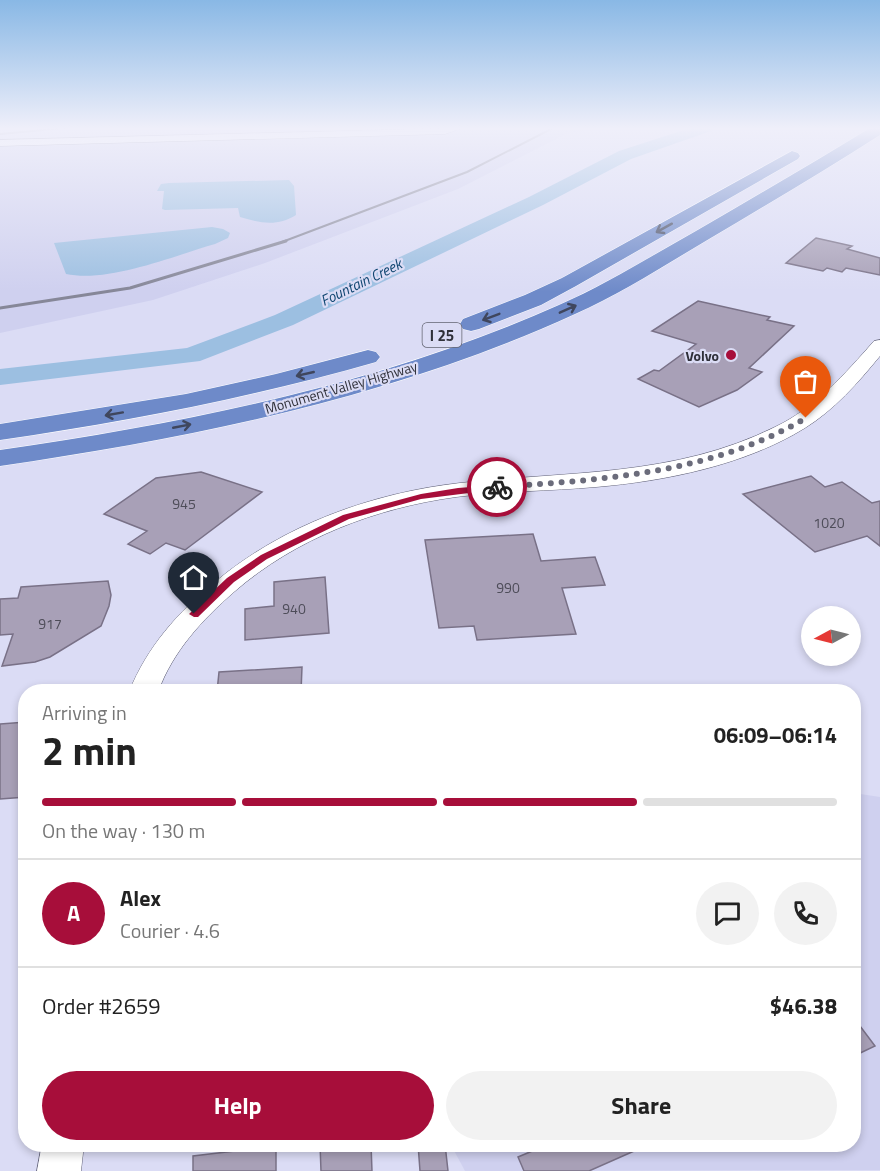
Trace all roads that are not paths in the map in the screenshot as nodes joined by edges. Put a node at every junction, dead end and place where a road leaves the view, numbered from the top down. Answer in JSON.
{"nodes":[{"id":1,"x":746,"y":183,"type":"edge"},
{"id":2,"x":790,"y":183,"type":"edge"},
{"id":3,"x":455,"y":330,"type":"dead end"},
{"id":4,"x":879,"y":348,"type":"edge"},
{"id":5,"x":389,"y":351,"type":"dead end"},
{"id":6,"x":0,"y":432,"type":"edge"},
{"id":7,"x":0,"y":458,"type":"edge"},
{"id":8,"x":147,"y":684,"type":"edge"},
{"id":9,"x":62,"y":1152,"type":"edge"},
{"id":10,"x":58,"y":1171,"type":"edge"}],
"edges":[{"from":1,"to":3,"type":"highway","number":"I 25","one_way":true},
{"from":7,"to":2,"type":"highway","name":"Monument Valley Highway","number":"I 25","one_way":true},
{"from":4,"to":8,"type":"street"},
{"from":5,"to":6,"type":"highway","name":"Monument Valley Highway","one_way":true},
{"from":9,"to":10,"type":"street"}]}
